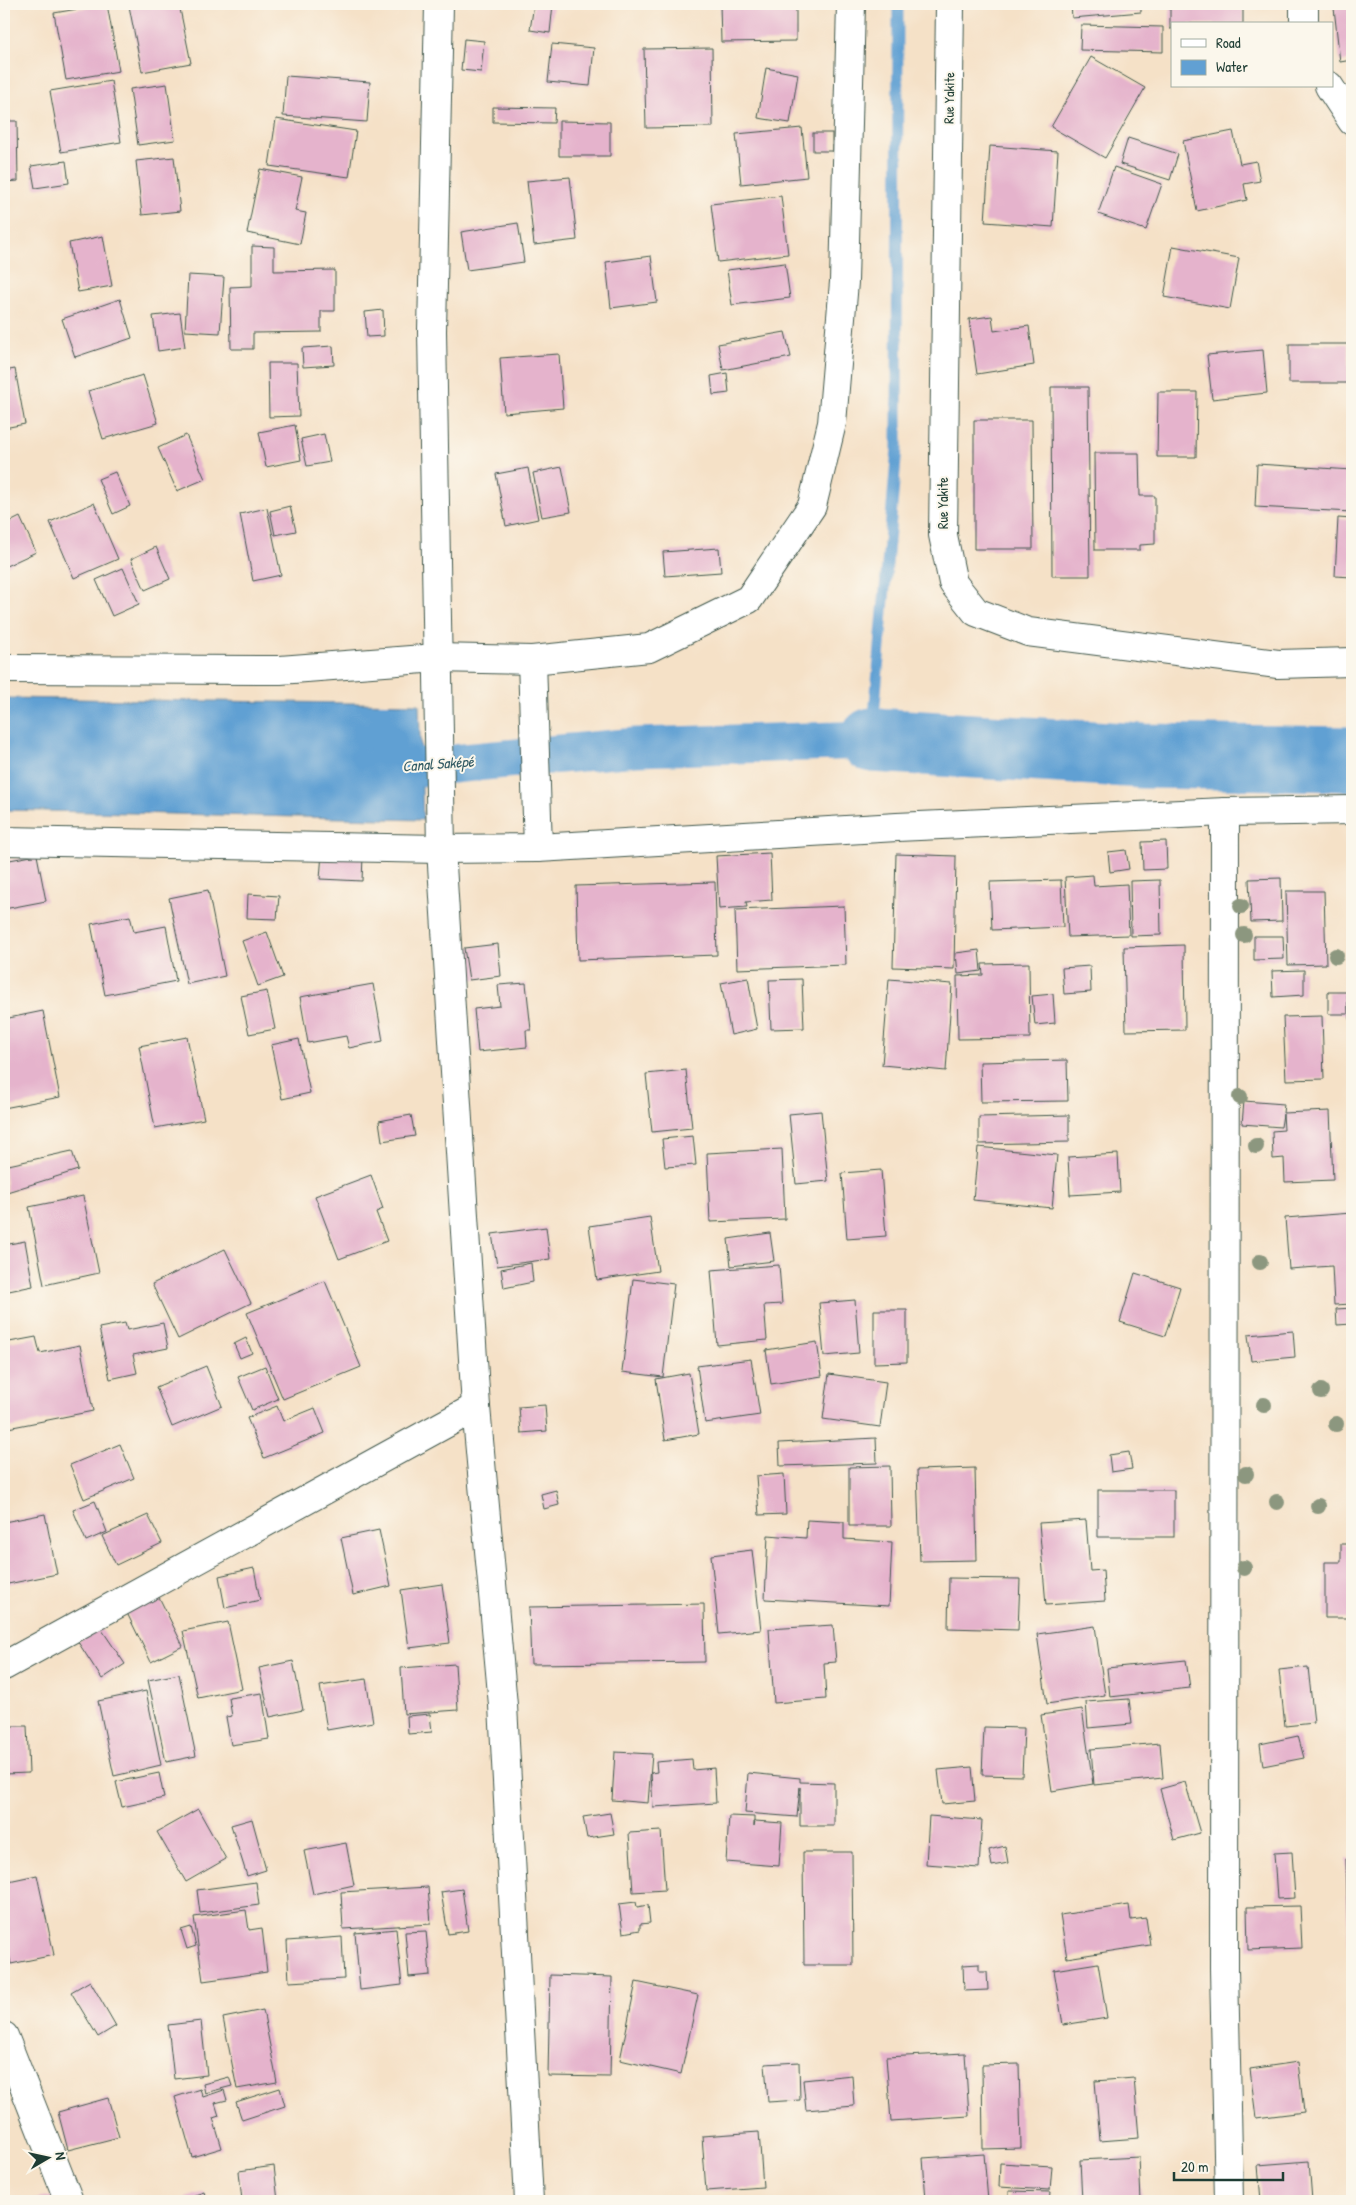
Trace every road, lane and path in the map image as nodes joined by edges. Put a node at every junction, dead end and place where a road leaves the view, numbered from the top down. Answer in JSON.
{"nodes":[{"id":1,"x":439,"y":4,"type":"edge"},
{"id":2,"x":851,"y":4,"type":"edge"},
{"id":3,"x":950,"y":4,"type":"edge"},
{"id":4,"x":1304,"y":4,"type":"edge"},
{"id":5,"x":1304,"y":22,"type":"edge"},
{"id":6,"x":1330,"y":88,"type":"edge"},
{"id":7,"x":1352,"y":122,"type":"edge"},
{"id":8,"x":437,"y":658,"type":"junction"},
{"id":9,"x":532,"y":660,"type":"junction"},
{"id":10,"x":1352,"y":662,"type":"edge"},
{"id":11,"x":4,"y":669,"type":"edge"},
{"id":12,"x":1352,"y":810,"type":"edge"},
{"id":13,"x":1225,"y":812,"type":"junction"},
{"id":14,"x":4,"y":841,"type":"edge"},
{"id":15,"x":538,"y":848,"type":"junction"},
{"id":16,"x":440,"y":849,"type":"junction"},
{"id":17,"x":476,"y":1407,"type":"junction"},
{"id":18,"x":4,"y":1666,"type":"edge"},
{"id":19,"x":4,"y":2036,"type":"edge"},
{"id":20,"x":69,"y":2201,"type":"edge"},
{"id":21,"x":529,"y":2201,"type":"edge"},
{"id":22,"x":1228,"y":2201,"type":"edge"}],
"edges":[{"from":1,"to":8,"type":"street"},
{"from":2,"to":9,"type":"street"},
{"from":3,"to":10,"type":"street","name":"Rue Yakite"},
{"from":4,"to":5,"type":"street"},
{"from":6,"to":7,"type":"street"},
{"from":8,"to":9,"type":"street"},
{"from":8,"to":11,"type":"street"},
{"from":8,"to":16,"type":"street"},
{"from":9,"to":15,"type":"street"},
{"from":12,"to":13,"type":"street"},
{"from":13,"to":15,"type":"street"},
{"from":13,"to":22,"type":"street"},
{"from":14,"to":16,"type":"street"},
{"from":15,"to":16,"type":"street"},
{"from":16,"to":17,"type":"street"},
{"from":17,"to":18,"type":"street"},
{"from":17,"to":21,"type":"street"},
{"from":19,"to":20,"type":"street"}]}
